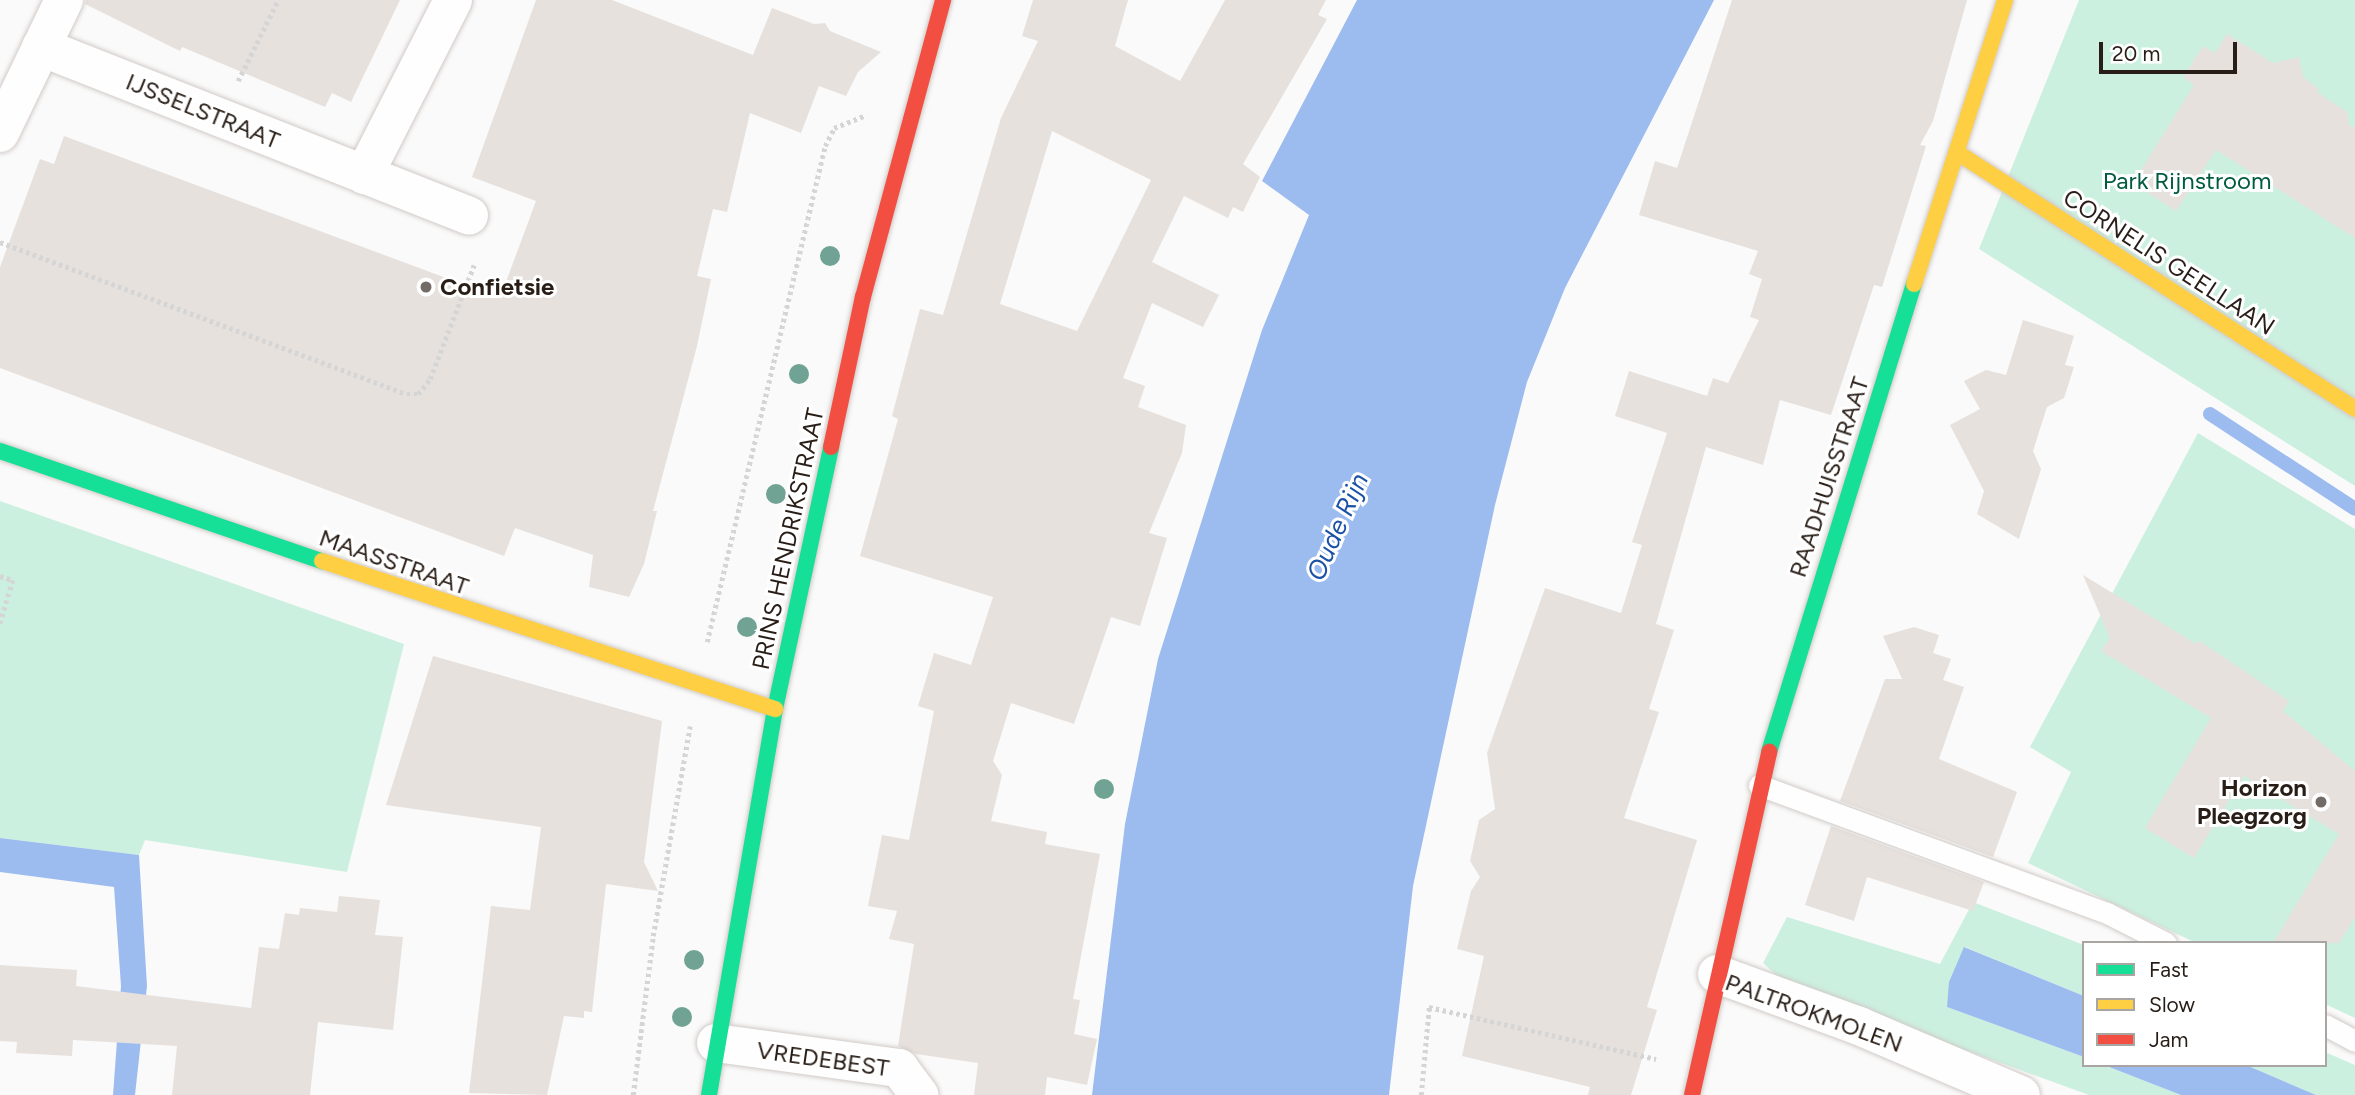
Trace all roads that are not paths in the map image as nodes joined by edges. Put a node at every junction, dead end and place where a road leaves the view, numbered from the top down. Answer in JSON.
{"nodes":[{"id":1,"x":64,"y":0,"type":"edge"},
{"id":2,"x":453,"y":0,"type":"edge"},
{"id":3,"x":943,"y":0,"type":"edge"},
{"id":4,"x":2005,"y":0,"type":"edge"},
{"id":5,"x":41,"y":47,"type":"junction"},
{"id":6,"x":0,"y":133,"type":"edge"},
{"id":7,"x":1958,"y":153,"type":"junction"},
{"id":8,"x":364,"y":174,"type":"junction"},
{"id":9,"x":469,"y":216,"type":"dead end"},
{"id":10,"x":2355,"y":409,"type":"edge"},
{"id":11,"x":0,"y":451,"type":"edge"},
{"id":12,"x":775,"y":709,"type":"junction"},
{"id":13,"x":1759,"y":785,"type":"junction"},
{"id":14,"x":2162,"y":941,"type":"edge"},
{"id":15,"x":1717,"y":974,"type":"junction"},
{"id":16,"x":2327,"y":1026,"type":"edge"},
{"id":17,"x":2355,"y":1041,"type":"edge"},
{"id":18,"x":716,"y":1043,"type":"junction"},
{"id":19,"x":709,"y":1095,"type":"edge"},
{"id":20,"x":919,"y":1095,"type":"edge"},
{"id":21,"x":1692,"y":1095,"type":"edge"},
{"id":22,"x":2021,"y":1095,"type":"edge"}],
"edges":[{"from":1,"to":5,"type":"street"},
{"from":2,"to":8,"type":"street"},
{"from":3,"to":12,"type":"street","name":"PRINS HENDRIKSTRAAT"},
{"from":4,"to":7,"type":"street","name":"RAADHUISSTRAAT"},
{"from":5,"to":6,"type":"street"},
{"from":5,"to":8,"type":"street","name":"IJSSELSTRAAT"},
{"from":7,"to":10,"type":"street","name":"CORNELIS GEELLAAN"},
{"from":7,"to":13,"type":"street","name":"RAADHUISSTRAAT"},
{"from":8,"to":9,"type":"street","name":"IJSSELSTRAAT"},
{"from":11,"to":12,"type":"street","name":"MAASSTRAAT"},
{"from":12,"to":18,"type":"street","name":"PRINS HENDRIKSTRAAT"},
{"from":13,"to":14,"type":"lane"},
{"from":13,"to":15,"type":"street","name":"RAADHUISSTRAAT"},
{"from":15,"to":21,"type":"street","name":"PALTROKMOLEN"},
{"from":15,"to":22,"type":"street","name":"PALTROKMOLEN"},
{"from":16,"to":17,"type":"lane"},
{"from":18,"to":19,"type":"street","name":"PRINS HENDRIKSTRAAT"},
{"from":18,"to":20,"type":"street","name":"VREDEBEST"}]}
